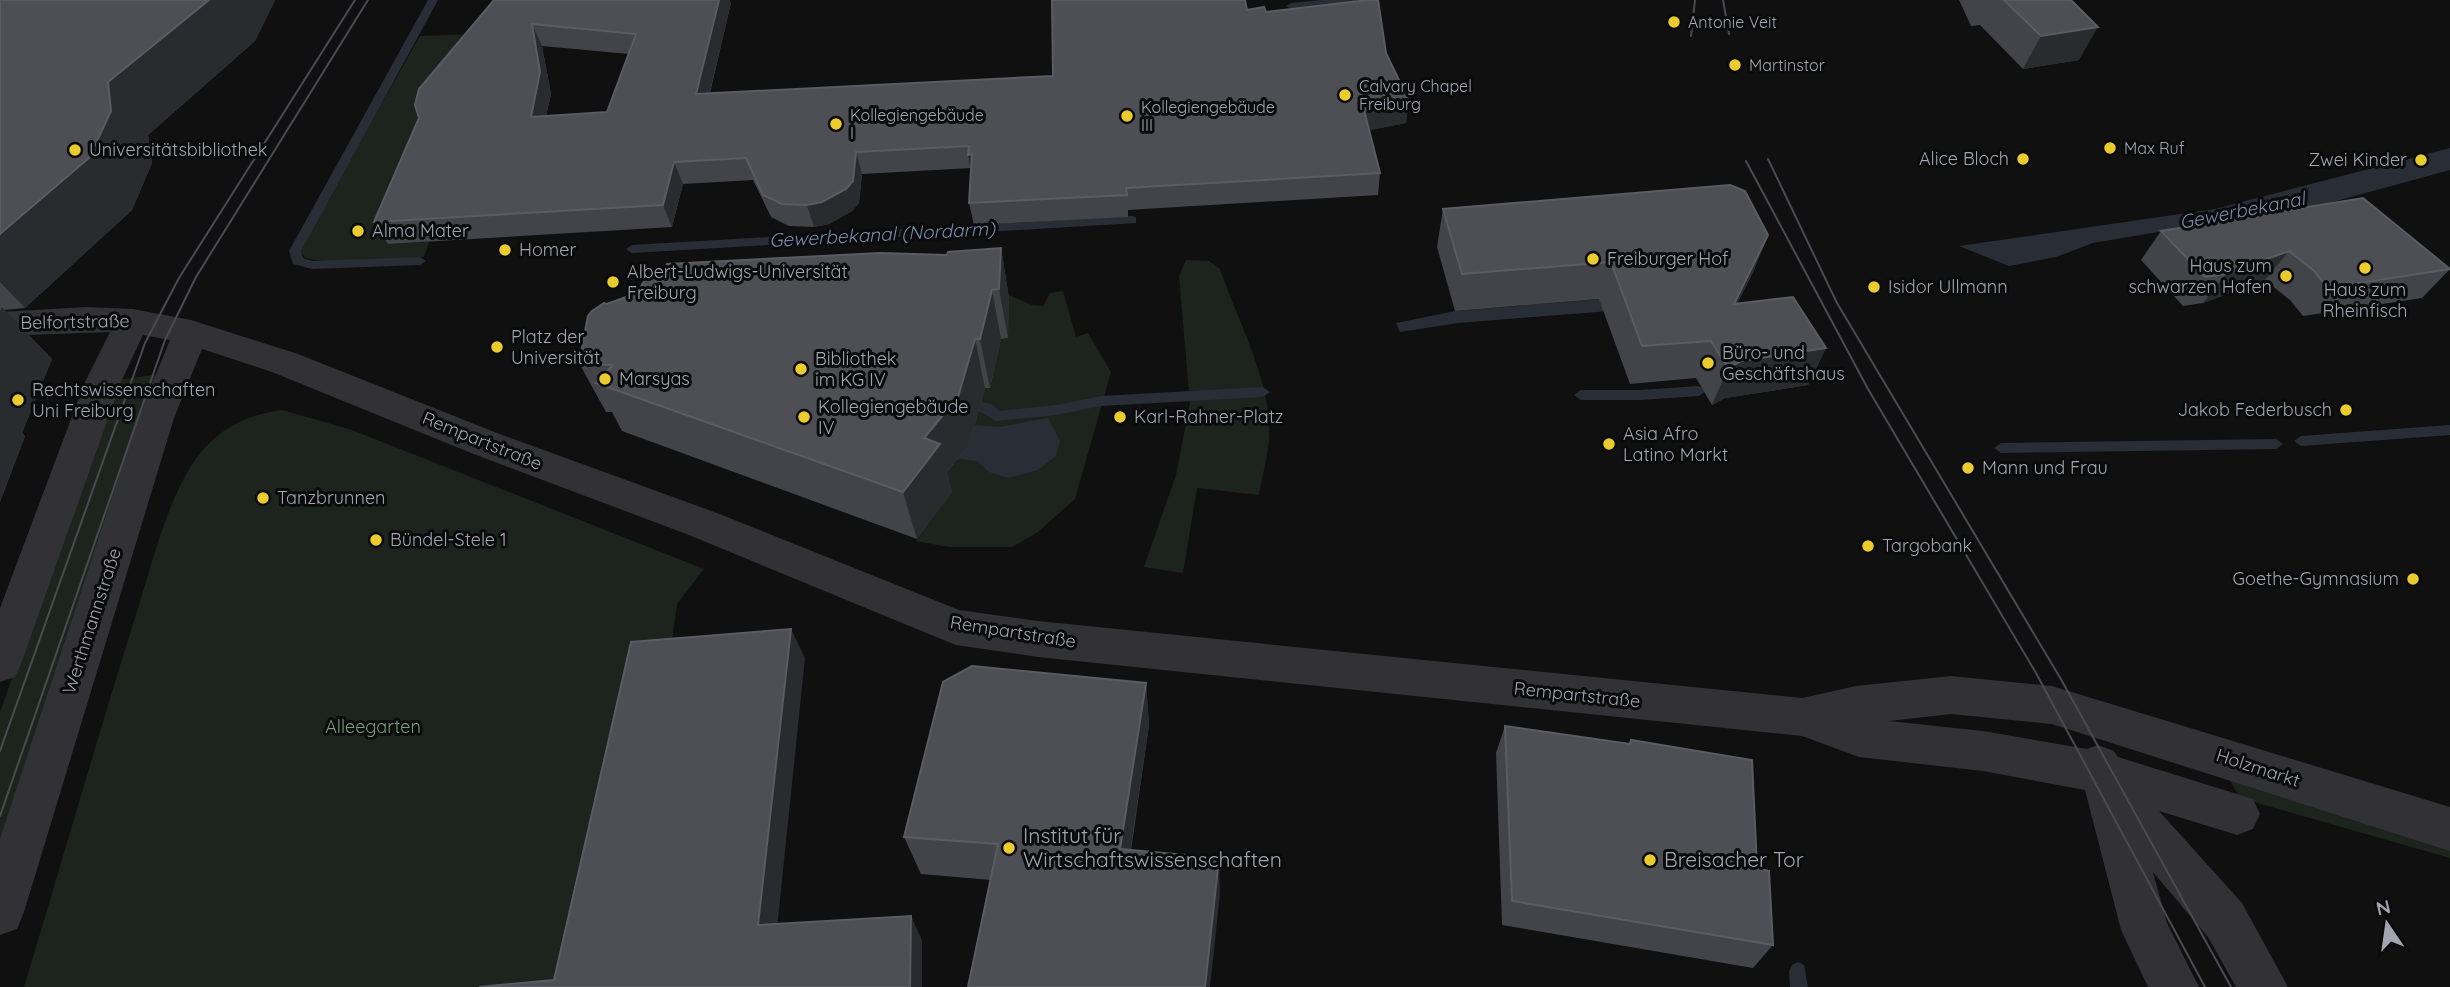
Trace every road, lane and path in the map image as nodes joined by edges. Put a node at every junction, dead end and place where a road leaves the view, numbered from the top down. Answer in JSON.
{"nodes":[{"id":1,"x":134,"y":321,"type":"junction"},
{"id":2,"x":0,"y":324,"type":"edge"},
{"id":3,"x":191,"y":332,"type":"junction"},
{"id":4,"x":0,"y":664,"type":"edge"},
{"id":5,"x":2066,"y":708,"type":"junction"},
{"id":6,"x":1802,"y":717,"type":"junction"},
{"id":7,"x":2101,"y":772,"type":"junction"},
{"id":8,"x":2237,"y":814,"type":"dead end"},
{"id":9,"x":2450,"y":829,"type":"edge"},
{"id":10,"x":0,"y":912,"type":"edge"},
{"id":11,"x":2174,"y":987,"type":"edge"},
{"id":12,"x":2263,"y":987,"type":"edge"}],
"edges":[{"from":1,"to":2,"type":"street","name":"Belfortstraße"},
{"from":1,"to":3,"type":"street","name":"Belfortstraße"},
{"from":1,"to":4,"type":"street"},
{"from":3,"to":6,"type":"street","name":"Rempartstraße"},
{"from":3,"to":10,"type":"street","name":"Werthmannstraße"},
{"from":5,"to":6,"type":"street","name":"Rempartstraße"},
{"from":5,"to":7,"type":"street"},
{"from":5,"to":9,"type":"street","name":"Holzmarkt"},
{"from":6,"to":7,"type":"street","name":"Rempartstraße"},
{"from":7,"to":8,"type":"street"},
{"from":7,"to":11,"type":"street"},
{"from":7,"to":12,"type":"street"}]}
